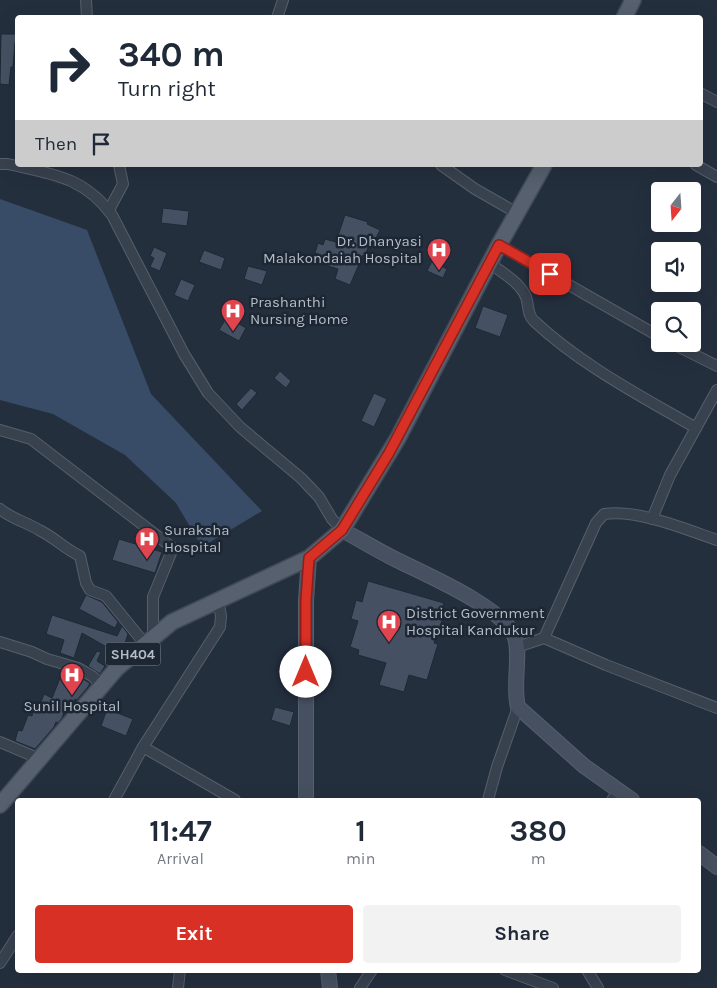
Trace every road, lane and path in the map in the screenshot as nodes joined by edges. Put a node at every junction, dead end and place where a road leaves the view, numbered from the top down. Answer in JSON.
{"nodes":[{"id":1,"x":86,"y":0,"type":"edge"},
{"id":2,"x":283,"y":0,"type":"edge"},
{"id":3,"x":633,"y":0,"type":"edge"},
{"id":4,"x":87,"y":15,"type":"edge"},
{"id":5,"x":278,"y":15,"type":"edge"},
{"id":6,"x":626,"y":15,"type":"edge"},
{"id":7,"x":703,"y":94,"type":"edge"},
{"id":8,"x":717,"y":102,"type":"edge"},
{"id":9,"x":0,"y":164,"type":"edge"},
{"id":10,"x":15,"y":166,"type":"edge"},
{"id":11,"x":20,"y":167,"type":"edge"},
{"id":12,"x":119,"y":167,"type":"edge"},
{"id":13,"x":444,"y":167,"type":"edge"},
{"id":14,"x":543,"y":167,"type":"edge"},
{"id":15,"x":700,"y":167,"type":"edge"},
{"id":16,"x":717,"y":177,"type":"edge"},
{"id":17,"x":109,"y":210,"type":"junction"},
{"id":18,"x":517,"y":213,"type":"junction"},
{"id":19,"x":499,"y":245,"type":"junction"},
{"id":20,"x":490,"y":264,"type":"junction"},
{"id":21,"x":651,"y":332,"type":"edge"},
{"id":22,"x":689,"y":352,"type":"edge"},
{"id":23,"x":717,"y":366,"type":"edge"},
{"id":24,"x":717,"y":390,"type":"edge"},
{"id":25,"x":696,"y":428,"type":"junction"},
{"id":26,"x":0,"y":430,"type":"edge"},
{"id":27,"x":0,"y":509,"type":"edge"},
{"id":28,"x":652,"y":519,"type":"junction"},
{"id":29,"x":342,"y":530,"type":"junction"},
{"id":30,"x":717,"y":540,"type":"edge"},
{"id":31,"x":309,"y":558,"type":"junction"},
{"id":32,"x":218,"y":600,"type":"junction"},
{"id":33,"x":544,"y":638,"type":"junction"},
{"id":34,"x":149,"y":641,"type":"junction"},
{"id":35,"x":0,"y":642,"type":"edge"},
{"id":36,"x":517,"y":647,"type":"junction"},
{"id":37,"x":102,"y":685,"type":"junction"},
{"id":38,"x":518,"y":707,"type":"junction"},
{"id":39,"x":717,"y":708,"type":"edge"},
{"id":40,"x":0,"y":742,"type":"edge"},
{"id":41,"x":143,"y":747,"type":"junction"},
{"id":42,"x":40,"y":759,"type":"junction"},
{"id":43,"x":616,"y":795,"type":"edge"},
{"id":44,"x":115,"y":798,"type":"edge"},
{"id":45,"x":232,"y":798,"type":"edge"},
{"id":46,"x":306,"y":798,"type":"edge"},
{"id":47,"x":489,"y":798,"type":"edge"},
{"id":48,"x":0,"y":805,"type":"edge"},
{"id":49,"x":701,"y":855,"type":"edge"},
{"id":50,"x":717,"y":867,"type":"edge"},
{"id":51,"x":15,"y":940,"type":"edge"},
{"id":52,"x":0,"y":963,"type":"edge"},
{"id":53,"x":180,"y":973,"type":"edge"},
{"id":54,"x":328,"y":973,"type":"edge"},
{"id":55,"x":370,"y":973,"type":"edge"},
{"id":56,"x":513,"y":973,"type":"edge"},
{"id":57,"x":589,"y":973,"type":"edge"},
{"id":58,"x":178,"y":988,"type":"edge"},
{"id":59,"x":330,"y":988,"type":"edge"},
{"id":60,"x":360,"y":988,"type":"edge"},
{"id":61,"x":553,"y":988,"type":"edge"},
{"id":62,"x":598,"y":988,"type":"edge"}],
"edges":[{"from":1,"to":4,"type":"street"},
{"from":2,"to":5,"type":"street"},
{"from":3,"to":6,"type":"main road"},
{"from":7,"to":8,"type":"street"},
{"from":9,"to":10,"type":"street"},
{"from":11,"to":17,"type":"street"},
{"from":12,"to":17,"type":"street"},
{"from":13,"to":18,"type":"street"},
{"from":14,"to":18,"type":"main road","number":"SH404"},
{"from":15,"to":16,"type":"street"},
{"from":17,"to":29,"type":"street"},
{"from":18,"to":19,"type":"main road","number":"SH404"},
{"from":19,"to":20,"type":"main road","number":"SH404"},
{"from":19,"to":21,"type":"street"},
{"from":20,"to":25,"type":"street"},
{"from":20,"to":29,"type":"main road","number":"SH404"},
{"from":22,"to":23,"type":"street"},
{"from":24,"to":25,"type":"street"},
{"from":25,"to":28,"type":"street"},
{"from":26,"to":34,"type":"street"},
{"from":27,"to":34,"type":"street"},
{"from":28,"to":30,"type":"street"},
{"from":28,"to":33,"type":"street"},
{"from":29,"to":31,"type":"main road","number":"SH404"},
{"from":29,"to":36,"type":"street"},
{"from":31,"to":32,"type":"main road","number":"SH404"},
{"from":31,"to":46,"type":"street"},
{"from":32,"to":34,"type":"main road","number":"SH404"},
{"from":32,"to":41,"type":"street"},
{"from":33,"to":36,"type":"street"},
{"from":33,"to":39,"type":"street"},
{"from":34,"to":37,"type":"main road","number":"SH404"},
{"from":35,"to":37,"type":"street"},
{"from":36,"to":38,"type":"street"},
{"from":37,"to":42,"type":"main road","number":"SH404"},
{"from":38,"to":43,"type":"street"},
{"from":38,"to":47,"type":"street"},
{"from":40,"to":42,"type":"street"},
{"from":41,"to":44,"type":"street"},
{"from":41,"to":45,"type":"street"},
{"from":42,"to":48,"type":"main road","number":"SH404"},
{"from":49,"to":50,"type":"street"},
{"from":51,"to":52,"type":"street"},
{"from":53,"to":58,"type":"street"},
{"from":54,"to":59,"type":"street"},
{"from":55,"to":60,"type":"street"},
{"from":56,"to":61,"type":"street"},
{"from":57,"to":62,"type":"street"}]}
